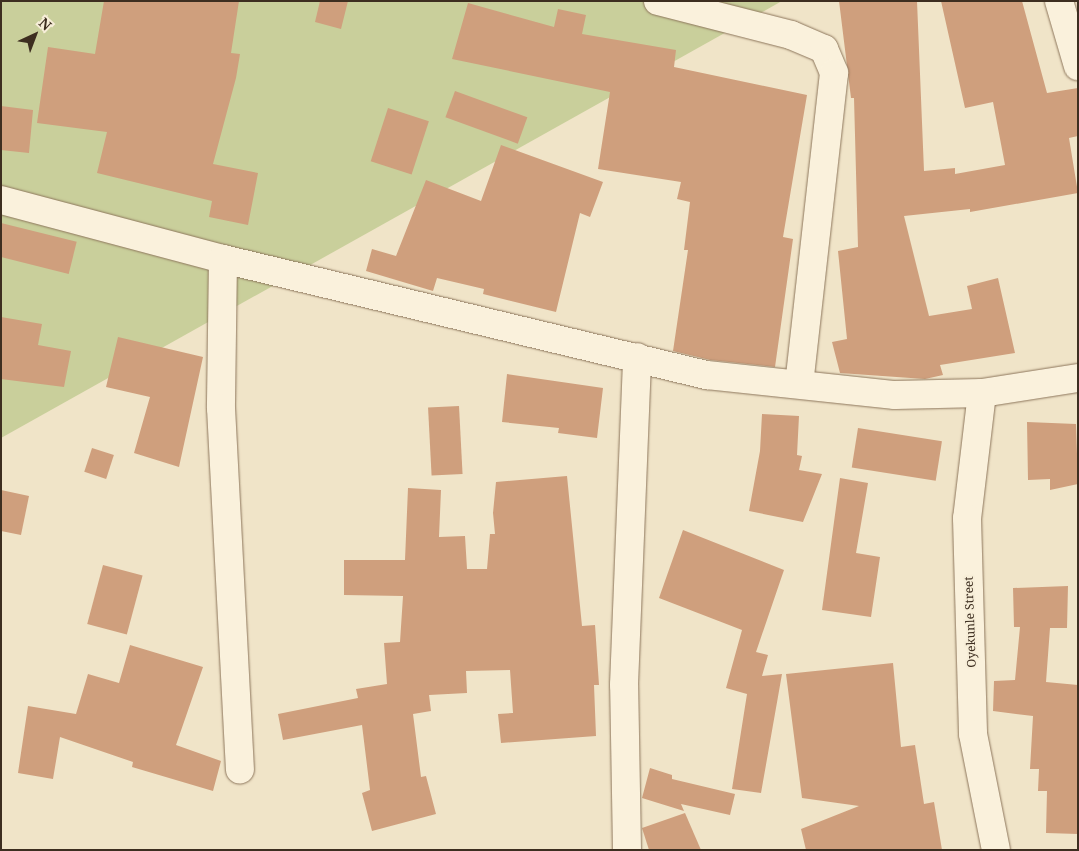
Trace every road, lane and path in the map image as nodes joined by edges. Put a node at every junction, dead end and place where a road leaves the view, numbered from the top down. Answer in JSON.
{"nodes":[{"id":1,"x":658,"y":1,"type":"edge"},
{"id":2,"x":1059,"y":1,"type":"edge"},
{"id":3,"x":1078,"y":66,"type":"edge"},
{"id":4,"x":1,"y":200,"type":"edge"},
{"id":5,"x":223,"y":259,"type":"junction"},
{"id":6,"x":637,"y":357,"type":"junction"},
{"id":7,"x":1078,"y":378,"type":"edge"},
{"id":8,"x":799,"y":383,"type":"junction"},
{"id":9,"x":982,"y":393,"type":"junction"},
{"id":10,"x":240,"y":770,"type":"dead end"},
{"id":11,"x":627,"y":850,"type":"edge"},
{"id":12,"x":996,"y":850,"type":"edge"}],
"edges":[{"from":1,"to":8,"type":"street"},
{"from":2,"to":3,"type":"street"},
{"from":4,"to":5,"type":"street"},
{"from":5,"to":6,"type":"street"},
{"from":5,"to":10,"type":"street"},
{"from":6,"to":8,"type":"street"},
{"from":6,"to":11,"type":"street"},
{"from":7,"to":9,"type":"street"},
{"from":8,"to":9,"type":"street"},
{"from":9,"to":12,"type":"street","name":"Oyekunle Street"}]}
